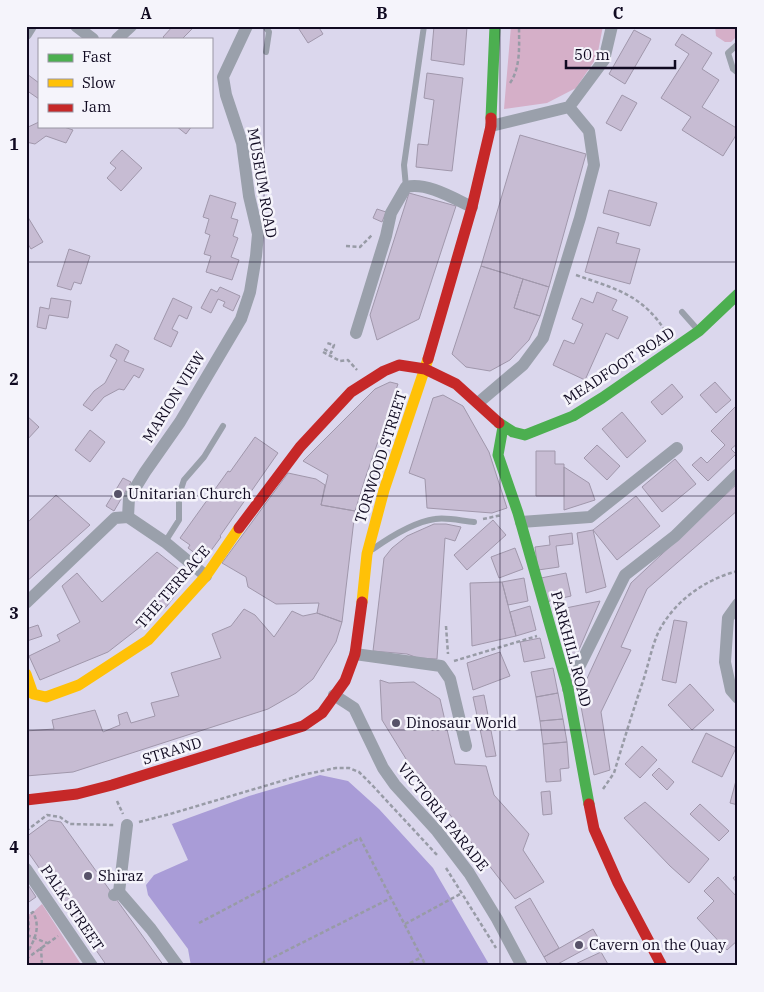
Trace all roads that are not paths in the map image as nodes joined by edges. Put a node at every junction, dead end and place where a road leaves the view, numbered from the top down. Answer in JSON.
{"nodes":[{"id":1,"x":31,"y":26,"type":"edge"},
{"id":2,"x":76,"y":26,"type":"edge"},
{"id":3,"x":131,"y":26,"type":"edge"},
{"id":4,"x":247,"y":26,"type":"edge"},
{"id":5,"x":265,"y":26,"type":"edge"},
{"id":6,"x":424,"y":26,"type":"edge"},
{"id":7,"x":495,"y":26,"type":"edge"},
{"id":8,"x":612,"y":26,"type":"edge"},
{"id":9,"x":26,"y":34,"type":"edge"},
{"id":10,"x":92,"y":38,"type":"edge"},
{"id":11,"x":118,"y":38,"type":"edge"},
{"id":12,"x":738,"y":44,"type":"edge"},
{"id":13,"x":266,"y":52,"type":"dead end"},
{"id":14,"x":738,"y":73,"type":"edge"},
{"id":15,"x":569,"y":107,"type":"junction"},
{"id":16,"x":492,"y":126,"type":"junction"},
{"id":17,"x":406,"y":187,"type":"junction"},
{"id":18,"x":472,"y":207,"type":"junction"},
{"id":19,"x":250,"y":292,"type":"joint"},
{"id":20,"x":738,"y":294,"type":"edge"},
{"id":21,"x":682,"y":312,"type":"dead end"},
{"id":22,"x":699,"y":331,"type":"junction"},
{"id":23,"x":356,"y":333,"type":"dead end"},
{"id":24,"x":425,"y":370,"type":"junction"},
{"id":25,"x":478,"y":403,"type":"junction"},
{"id":26,"x":223,"y":426,"type":"dead end"},
{"id":27,"x":503,"y":427,"type":"junction"},
{"id":28,"x":677,"y":448,"type":"dead end"},
{"id":29,"x":738,"y":474,"type":"edge"},
{"id":30,"x":128,"y":518,"type":"junction"},
{"id":31,"x":520,"y":518,"type":"junction"},
{"id":32,"x":474,"y":522,"type":"road end"},
{"id":33,"x":161,"y":539,"type":"junction"},
{"id":34,"x":367,"y":554,"type":"junction"},
{"id":35,"x":206,"y":576,"type":"junction"},
{"id":36,"x":26,"y":603,"type":"edge"},
{"id":37,"x":738,"y":604,"type":"edge"},
{"id":38,"x":355,"y":654,"type":"junction"},
{"id":39,"x":26,"y":674,"type":"edge"},
{"id":40,"x":568,"y":689,"type":"junction"},
{"id":41,"x":334,"y":695,"type":"junction"},
{"id":42,"x":30,"y":696,"type":"edge"},
{"id":43,"x":738,"y":698,"type":"edge"},
{"id":44,"x":322,"y":713,"type":"joint"},
{"id":45,"x":466,"y":746,"type":"dead end"},
{"id":46,"x":26,"y":800,"type":"edge"},
{"id":47,"x":126,"y":825,"type":"road end"},
{"id":48,"x":26,"y":869,"type":"edge"},
{"id":49,"x":92,"y":966,"type":"edge"},
{"id":50,"x":178,"y":966,"type":"edge"},
{"id":51,"x":522,"y":966,"type":"edge"},
{"id":52,"x":662,"y":966,"type":"edge"}],
"edges":[{"from":1,"to":9,"type":"street"},
{"from":2,"to":10,"type":"street"},
{"from":3,"to":11,"type":"street"},
{"from":4,"to":19,"type":"street","name":"MUSEUM ROAD"},
{"from":5,"to":13,"type":"lane"},
{"from":6,"to":17,"type":"lane"},
{"from":7,"to":16,"type":"street","name":"TORWOOD STREET"},
{"from":8,"to":15,"type":"street"},
{"from":12,"to":14,"type":"lane"},
{"from":15,"to":16,"type":"street"},
{"from":15,"to":25,"type":"street"},
{"from":16,"to":18,"type":"street","name":"TORWOOD STREET"},
{"from":17,"to":18,"type":"street"},
{"from":17,"to":23,"type":"street"},
{"from":18,"to":24,"type":"street","name":"TORWOOD STREET"},
{"from":19,"to":30,"type":"street","name":"MARION VIEW"},
{"from":20,"to":22,"type":"street","name":"MEADFOOT ROAD"},
{"from":21,"to":22,"type":"lane"},
{"from":22,"to":27,"type":"street","name":"MEADFOOT ROAD"},
{"from":24,"to":25,"type":"street"},
{"from":24,"to":34,"type":"street","name":"TORWOOD STREET"},
{"from":24,"to":35,"type":"street","name":"THE TERRACE"},
{"from":25,"to":27,"type":"street"},
{"from":26,"to":33,"type":"lane"},
{"from":27,"to":31,"type":"street","name":"PARKHILL ROAD"},
{"from":28,"to":31,"type":"street"},
{"from":29,"to":40,"type":"street"},
{"from":30,"to":33,"type":"street"},
{"from":30,"to":36,"type":"street"},
{"from":31,"to":40,"type":"street","name":"PARKHILL ROAD"},
{"from":32,"to":34,"type":"lane"},
{"from":33,"to":35,"type":"street"},
{"from":34,"to":38,"type":"street","name":"TORWOOD STREET"},
{"from":35,"to":42,"type":"street","name":"THE TERRACE"},
{"from":37,"to":43,"type":"street"},
{"from":38,"to":41,"type":"street","name":"TORWOOD STREET"},
{"from":38,"to":45,"type":"street"},
{"from":39,"to":42,"type":"street"},
{"from":40,"to":52,"type":"street","name":"PARKHILL ROAD"},
{"from":41,"to":44,"type":"street","name":"TORWOOD STREET"},
{"from":41,"to":51,"type":"street","name":"VICTORIA PARADE"},
{"from":44,"to":46,"type":"street","name":"STRAND"},
{"from":47,"to":50,"type":"street"},
{"from":48,"to":49,"type":"street","name":"PALK STREET"}]}
